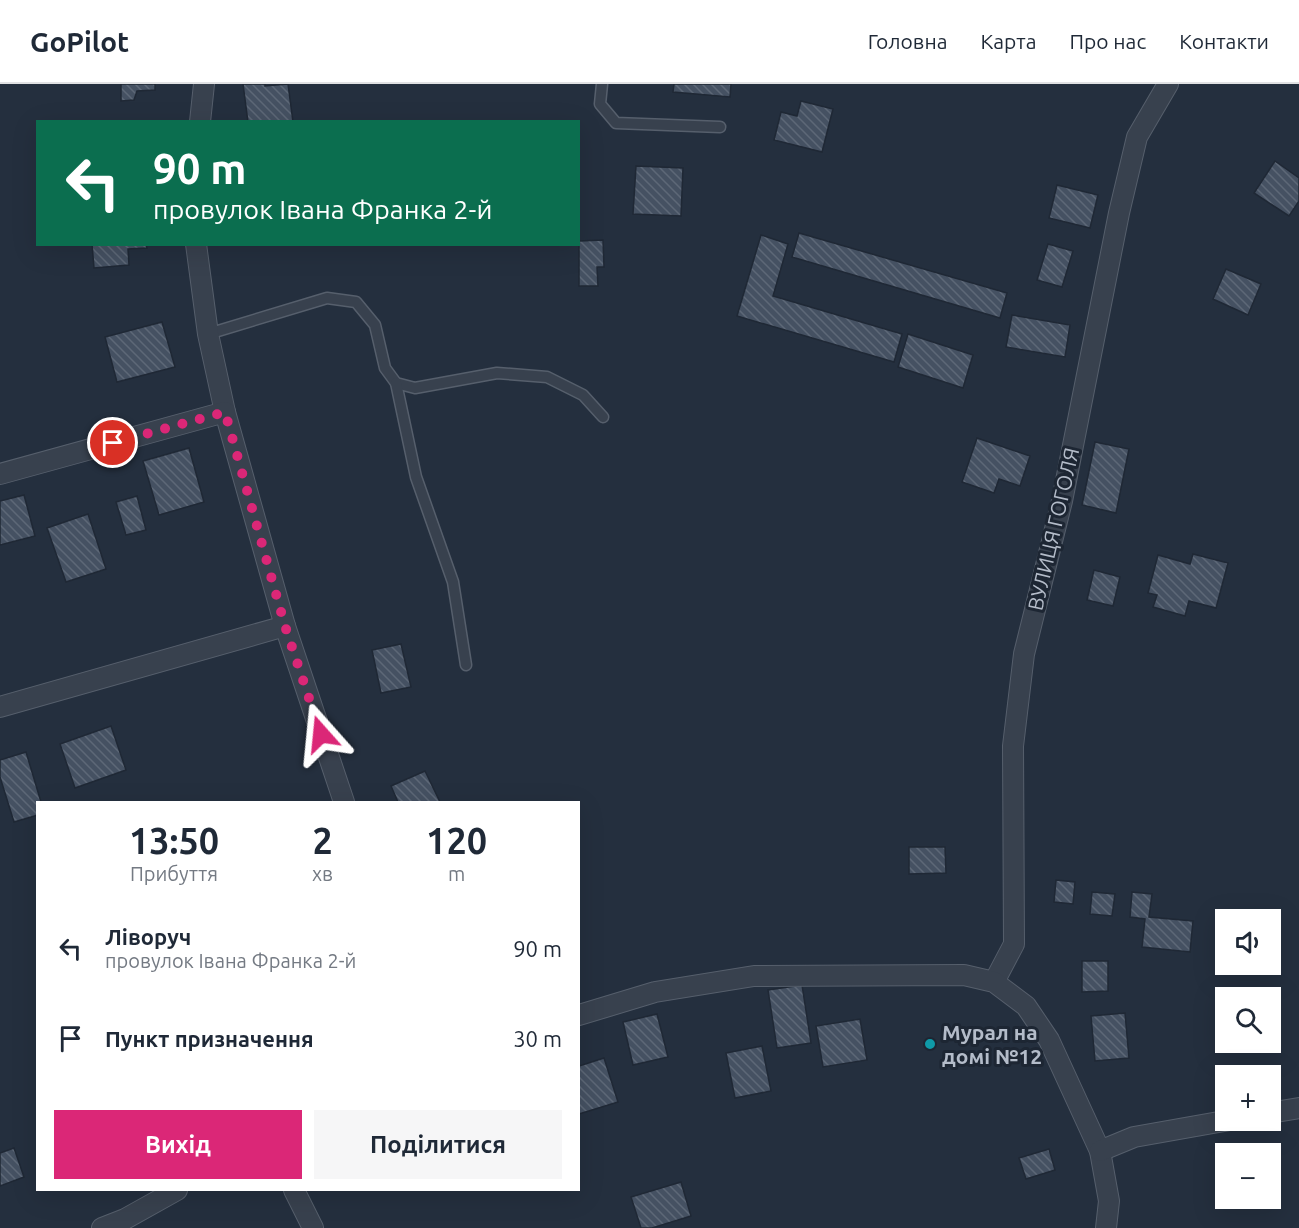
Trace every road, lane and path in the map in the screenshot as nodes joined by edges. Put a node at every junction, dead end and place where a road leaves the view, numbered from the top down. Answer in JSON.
{"nodes":[{"id":1,"x":204,"y":84,"type":"edge"},
{"id":2,"x":602,"y":84,"type":"edge"},
{"id":3,"x":1168,"y":84,"type":"edge"},
{"id":4,"x":200,"y":120,"type":"edge"},
{"id":5,"x":720,"y":127,"type":"dead end"},
{"id":6,"x":196,"y":246,"type":"edge"},
{"id":7,"x":208,"y":334,"type":"junction"},
{"id":8,"x":396,"y":383,"type":"junction"},
{"id":9,"x":225,"y":412,"type":"junction"},
{"id":10,"x":603,"y":417,"type":"dead end"},
{"id":11,"x":0,"y":474,"type":"edge"},
{"id":12,"x":285,"y":626,"type":"junction"},
{"id":13,"x":466,"y":665,"type":"dead end"},
{"id":14,"x":0,"y":707,"type":"edge"},
{"id":15,"x":344,"y":801,"type":"edge"},
{"id":16,"x":994,"y":982,"type":"junction"},
{"id":17,"x":580,"y":1015,"type":"edge"},
{"id":18,"x":1299,"y":1108,"type":"edge"},
{"id":19,"x":1281,"y":1111,"type":"edge"},
{"id":20,"x":1215,"y":1123,"type":"edge"},
{"id":21,"x":1100,"y":1151,"type":"junction"},
{"id":22,"x":175,"y":1191,"type":"edge"},
{"id":23,"x":294,"y":1191,"type":"edge"},
{"id":24,"x":102,"y":1228,"type":"edge"},
{"id":25,"x":313,"y":1228,"type":"edge"},
{"id":26,"x":1106,"y":1228,"type":"edge"}],
"edges":[{"from":1,"to":4,"type":"street"},
{"from":2,"to":5,"type":"lane"},
{"from":3,"to":16,"type":"street","name":"ВУЛИЦЯ ГОГОЛЯ"},
{"from":6,"to":7,"type":"street"},
{"from":7,"to":8,"type":"lane"},
{"from":7,"to":9,"type":"street"},
{"from":8,"to":10,"type":"lane"},
{"from":8,"to":13,"type":"lane"},
{"from":9,"to":11,"type":"street"},
{"from":9,"to":12,"type":"street"},
{"from":12,"to":14,"type":"street"},
{"from":12,"to":15,"type":"street"},
{"from":16,"to":17,"type":"street"},
{"from":16,"to":21,"type":"street"},
{"from":18,"to":19,"type":"street"},
{"from":20,"to":21,"type":"street"},
{"from":21,"to":26,"type":"street"},
{"from":22,"to":24,"type":"street"},
{"from":23,"to":25,"type":"street"}]}
